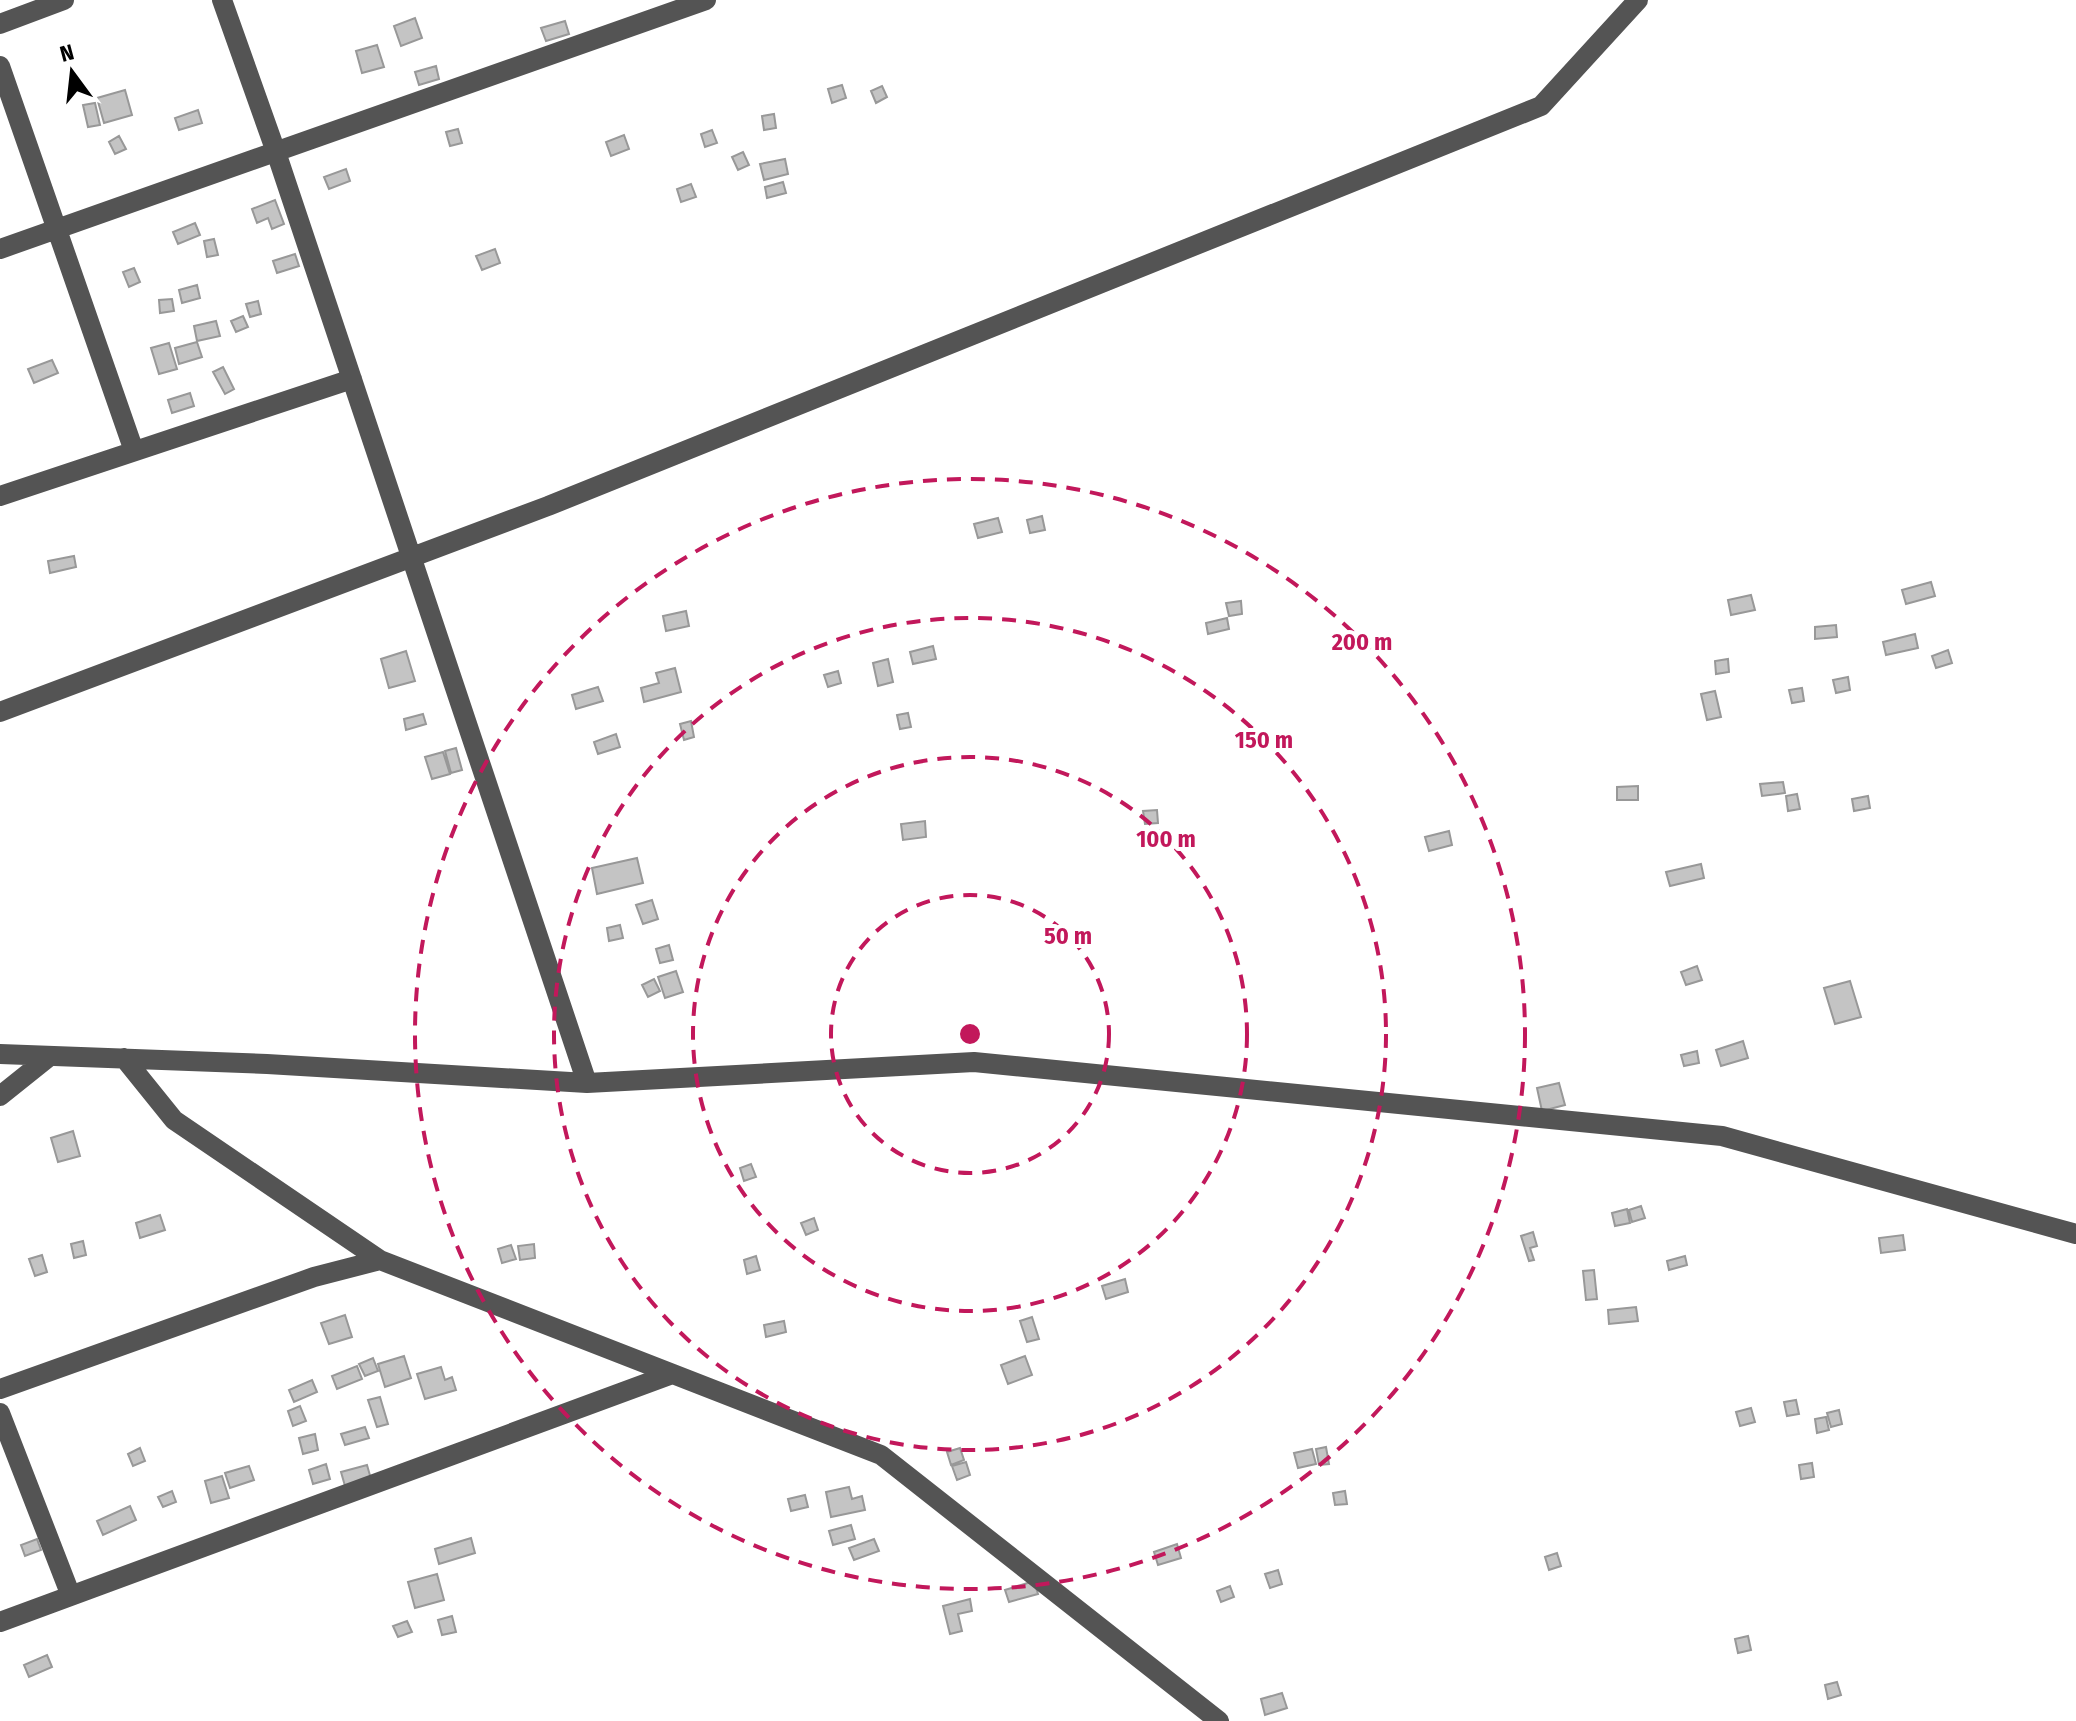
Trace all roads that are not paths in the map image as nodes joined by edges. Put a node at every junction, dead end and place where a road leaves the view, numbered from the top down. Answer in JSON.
{"nodes":[{"id":1,"x":64,"y":0,"type":"edge"},
{"id":2,"x":222,"y":0,"type":"edge"},
{"id":3,"x":706,"y":0,"type":"edge"},
{"id":4,"x":1638,"y":0,"type":"edge"},
{"id":5,"x":0,"y":24,"type":"edge"},
{"id":6,"x":0,"y":66,"type":"edge"},
{"id":7,"x":276,"y":152,"type":"junction"},
{"id":8,"x":57,"y":229,"type":"junction"},
{"id":9,"x":0,"y":249,"type":"edge"},
{"id":10,"x":352,"y":379,"type":"junction"},
{"id":11,"x":134,"y":451,"type":"junction"},
{"id":12,"x":0,"y":496,"type":"edge"},
{"id":13,"x":412,"y":557,"type":"junction"},
{"id":14,"x":0,"y":712,"type":"edge"},
{"id":15,"x":0,"y":1054,"type":"edge"},
{"id":16,"x":50,"y":1056,"type":"junction"},
{"id":17,"x":124,"y":1058,"type":"junction"},
{"id":18,"x":587,"y":1083,"type":"junction"},
{"id":19,"x":0,"y":1096,"type":"edge"},
{"id":20,"x":2076,"y":1234,"type":"edge"},
{"id":21,"x":380,"y":1260,"type":"junction"},
{"id":22,"x":672,"y":1374,"type":"junction"},
{"id":23,"x":0,"y":1389,"type":"edge"},
{"id":24,"x":0,"y":1413,"type":"edge"},
{"id":25,"x":71,"y":1596,"type":"junction"},
{"id":26,"x":0,"y":1622,"type":"edge"},
{"id":27,"x":1219,"y":1721,"type":"edge"}],
"edges":[{"from":1,"to":5,"type":"street"},
{"from":2,"to":7,"type":"street"},
{"from":3,"to":7,"type":"street"},
{"from":4,"to":13,"type":"street"},
{"from":6,"to":8,"type":"street"},
{"from":7,"to":8,"type":"street"},
{"from":7,"to":10,"type":"street"},
{"from":8,"to":9,"type":"street"},
{"from":8,"to":11,"type":"street"},
{"from":10,"to":11,"type":"street"},
{"from":10,"to":13,"type":"street"},
{"from":11,"to":12,"type":"street"},
{"from":13,"to":14,"type":"street"},
{"from":13,"to":18,"type":"street"},
{"from":15,"to":16,"type":"street"},
{"from":16,"to":17,"type":"street"},
{"from":16,"to":19,"type":"street"},
{"from":17,"to":18,"type":"street"},
{"from":17,"to":21,"type":"street"},
{"from":18,"to":20,"type":"street"},
{"from":21,"to":22,"type":"street"},
{"from":21,"to":23,"type":"street"},
{"from":22,"to":25,"type":"street"},
{"from":22,"to":27,"type":"street"},
{"from":24,"to":25,"type":"street"},
{"from":25,"to":26,"type":"street"}]}
